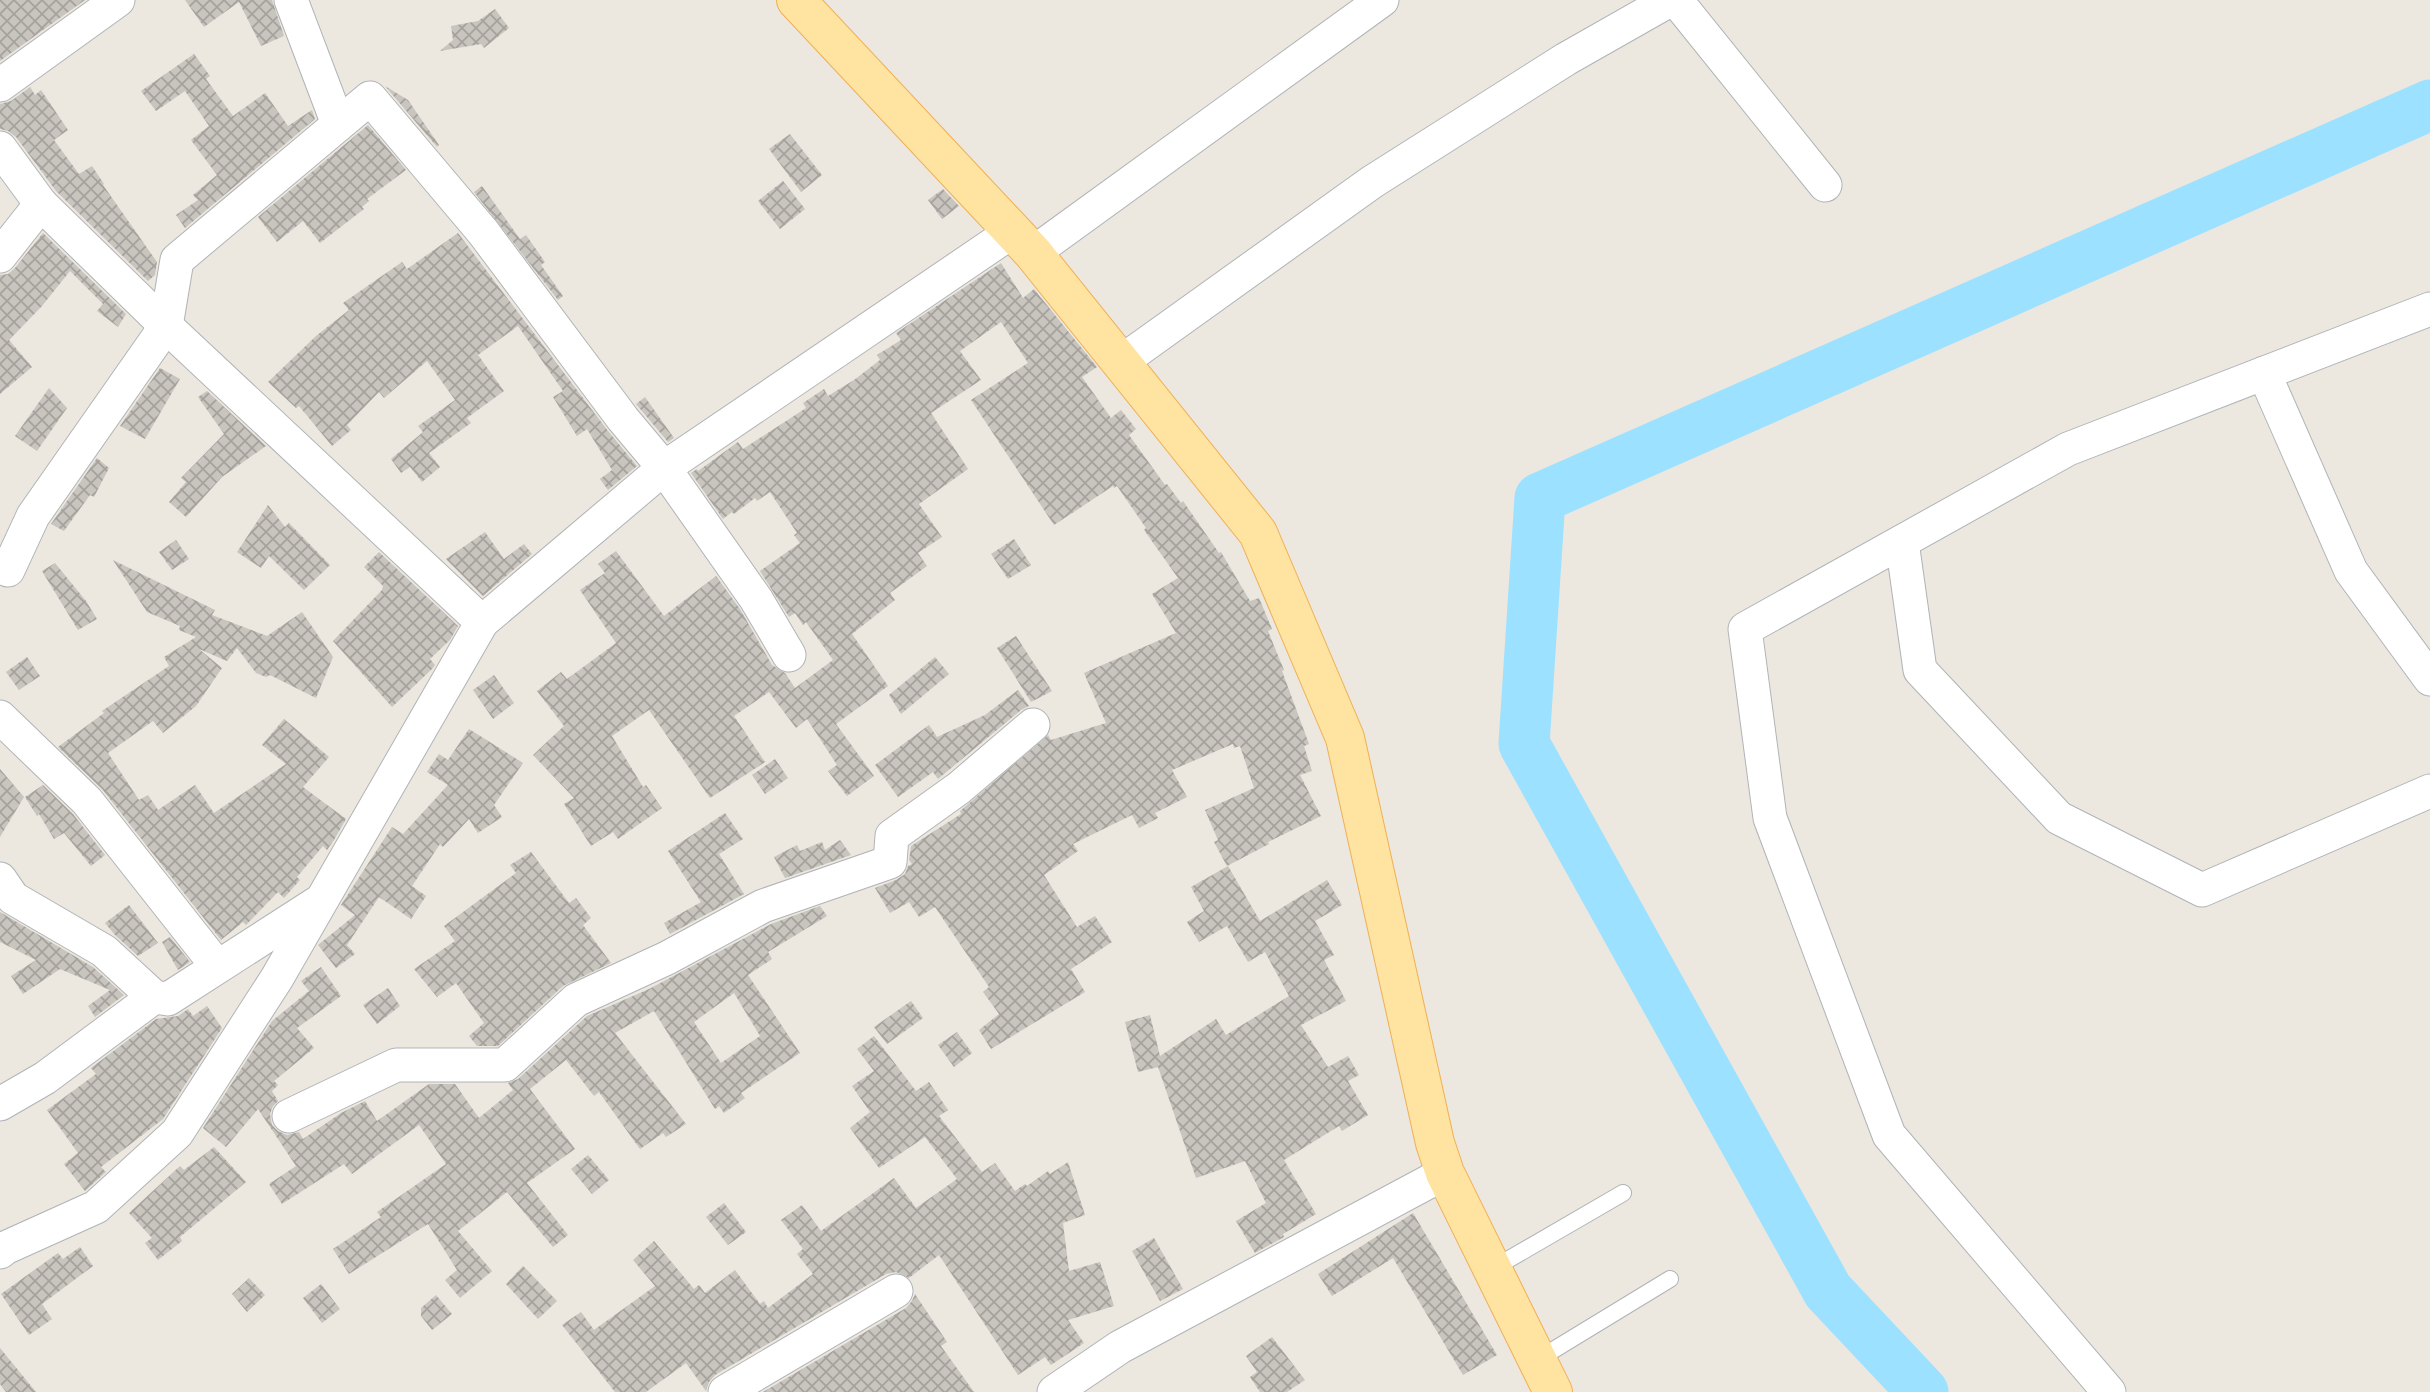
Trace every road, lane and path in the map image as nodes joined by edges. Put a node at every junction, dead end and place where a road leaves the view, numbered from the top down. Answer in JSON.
{"nodes":[{"id":1,"x":118,"y":0,"type":"edge"},
{"id":2,"x":291,"y":0,"type":"edge"},
{"id":3,"x":796,"y":0,"type":"edge"},
{"id":4,"x":1382,"y":0,"type":"edge"},
{"id":5,"x":1670,"y":0,"type":"edge"},
{"id":6,"x":1676,"y":0,"type":"edge"},
{"id":7,"x":0,"y":85,"type":"edge"},
{"id":8,"x":338,"y":124,"type":"junction"},
{"id":9,"x":0,"y":148,"type":"edge"},
{"id":10,"x":1825,"y":186,"type":"dead end"},
{"id":11,"x":41,"y":204,"type":"junction"},
{"id":12,"x":1023,"y":242,"type":"junction"},
{"id":13,"x":0,"y":256,"type":"edge"},
{"id":14,"x":2430,"y":309,"type":"edge"},
{"id":15,"x":166,"y":326,"type":"junction"},
{"id":16,"x":1121,"y":362,"type":"junction"},
{"id":17,"x":2264,"y":373,"type":"junction"},
{"id":18,"x":664,"y":468,"type":"junction"},
{"id":19,"x":1902,"y":542,"type":"junction"},
{"id":20,"x":8,"y":570,"type":"dead end"},
{"id":21,"x":482,"y":622,"type":"junction"},
{"id":22,"x":789,"y":655,"type":"dead end"},
{"id":23,"x":2430,"y":680,"type":"edge"},
{"id":24,"x":0,"y":717,"type":"edge"},
{"id":25,"x":1033,"y":725,"type":"dead end"},
{"id":26,"x":2430,"y":792,"type":"edge"},
{"id":27,"x":0,"y":879,"type":"edge"},
{"id":28,"x":322,"y":900,"type":"junction"},
{"id":29,"x":217,"y":966,"type":"junction"},
{"id":30,"x":154,"y":998,"type":"junction"},
{"id":31,"x":0,"y":1104,"type":"edge"},
{"id":32,"x":289,"y":1116,"type":"dead end"},
{"id":33,"x":1445,"y":1173,"type":"junction"},
{"id":34,"x":1623,"y":1193,"type":"dead end"},
{"id":35,"x":0,"y":1252,"type":"edge"},
{"id":36,"x":1492,"y":1269,"type":"junction"},
{"id":37,"x":1670,"y":1279,"type":"dead end"},
{"id":38,"x":896,"y":1291,"type":"dead end"},
{"id":39,"x":1545,"y":1376,"type":"edge"},
{"id":40,"x":725,"y":1392,"type":"edge"},
{"id":41,"x":1054,"y":1392,"type":"edge"},
{"id":42,"x":2109,"y":1392,"type":"edge"}],
"edges":[{"from":1,"to":7,"type":"street"},
{"from":2,"to":8,"type":"street"},
{"from":3,"to":12,"type":"main road"},
{"from":4,"to":12,"type":"street"},
{"from":5,"to":16,"type":"street"},
{"from":6,"to":10,"type":"street"},
{"from":8,"to":15,"type":"street"},
{"from":8,"to":18,"type":"street"},
{"from":9,"to":11,"type":"street"},
{"from":11,"to":13,"type":"street"},
{"from":11,"to":15,"type":"street"},
{"from":12,"to":16,"type":"main road"},
{"from":12,"to":18,"type":"street"},
{"from":14,"to":17,"type":"street"},
{"from":15,"to":20,"type":"street"},
{"from":15,"to":21,"type":"street"},
{"from":16,"to":33,"type":"main road"},
{"from":17,"to":19,"type":"street"},
{"from":17,"to":23,"type":"street"},
{"from":18,"to":21,"type":"street"},
{"from":18,"to":22,"type":"street"},
{"from":19,"to":26,"type":"street"},
{"from":19,"to":42,"type":"street"},
{"from":21,"to":28,"type":"street"},
{"from":24,"to":29,"type":"street"},
{"from":25,"to":32,"type":"street"},
{"from":27,"to":30,"type":"street"},
{"from":28,"to":29,"type":"street"},
{"from":28,"to":35,"type":"street"},
{"from":29,"to":30,"type":"street"},
{"from":30,"to":31,"type":"street"},
{"from":33,"to":36,"type":"main road"},
{"from":33,"to":41,"type":"street"},
{"from":34,"to":36,"type":"lane"},
{"from":36,"to":39,"type":"main road"},
{"from":37,"to":39,"type":"lane"},
{"from":38,"to":40,"type":"street"}]}
